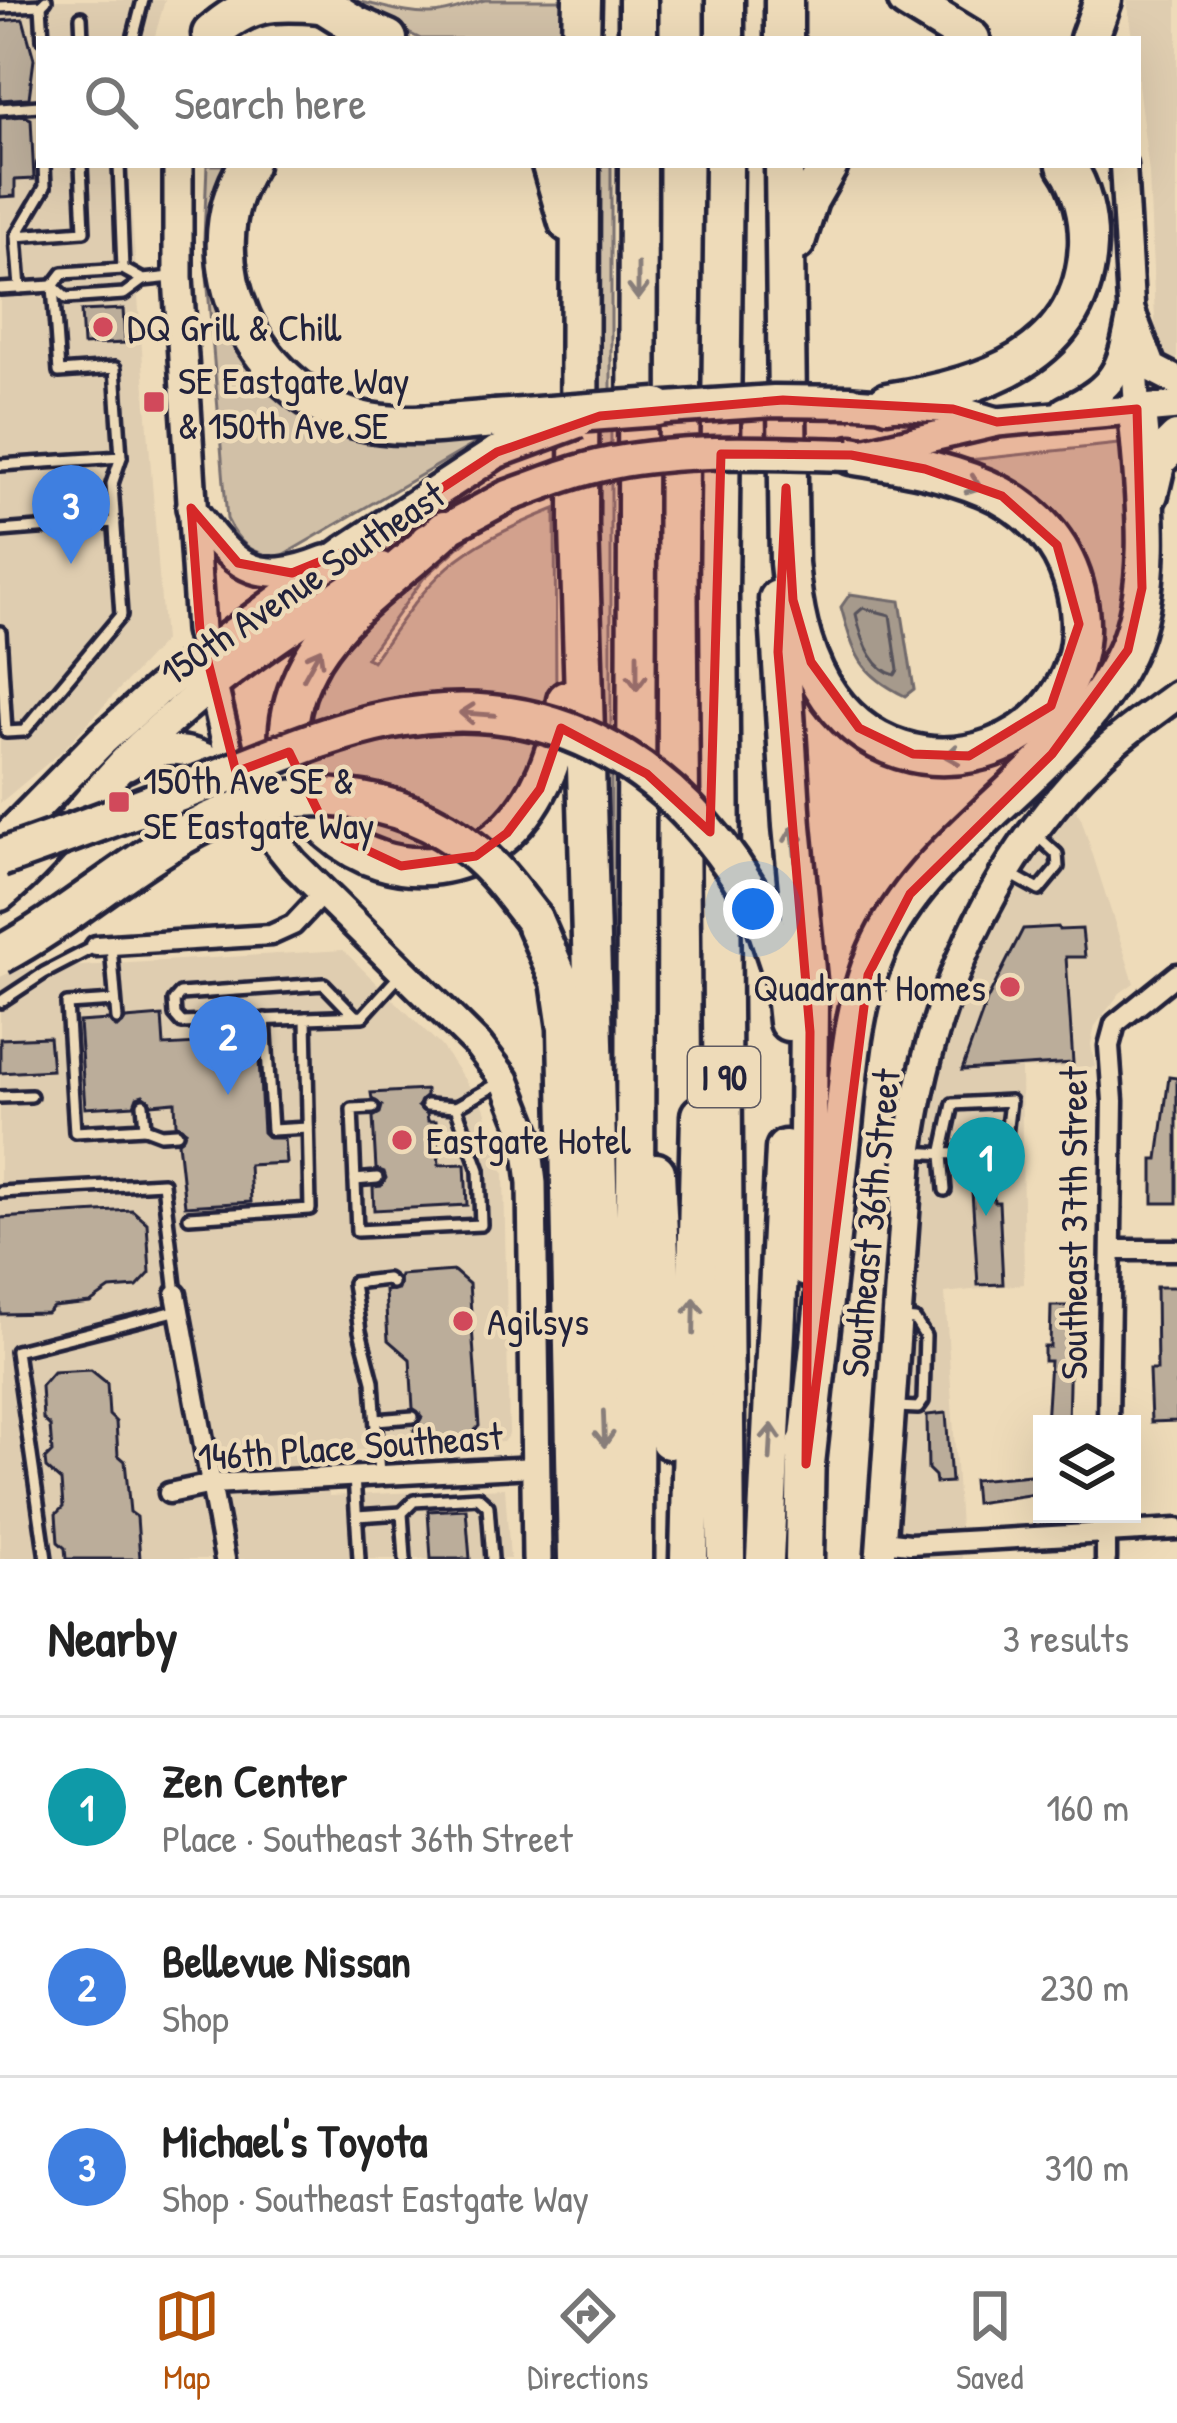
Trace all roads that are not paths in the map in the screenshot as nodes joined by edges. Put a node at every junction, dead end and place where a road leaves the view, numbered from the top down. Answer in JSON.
{"nodes":[{"id":1,"x":143,"y":0,"type":"edge"},
{"id":2,"x":226,"y":0,"type":"edge"},
{"id":3,"x":582,"y":0,"type":"edge"},
{"id":4,"x":638,"y":0,"type":"edge"},
{"id":5,"x":725,"y":0,"type":"edge"},
{"id":6,"x":784,"y":0,"type":"edge"},
{"id":7,"x":907,"y":0,"type":"edge"},
{"id":8,"x":1105,"y":0,"type":"edge"},
{"id":9,"x":43,"y":2,"type":"edge"},
{"id":10,"x":318,"y":2,"type":"edge"},
{"id":11,"x":0,"y":8,"type":"edge"},
{"id":12,"x":81,"y":17,"type":"dead end"},
{"id":13,"x":43,"y":36,"type":"edge"},
{"id":14,"x":82,"y":36,"type":"edge"},
{"id":15,"x":134,"y":36,"type":"edge"},
{"id":16,"x":210,"y":36,"type":"edge"},
{"id":17,"x":211,"y":36,"type":"edge"},
{"id":18,"x":382,"y":36,"type":"edge"},
{"id":19,"x":581,"y":36,"type":"edge"},
{"id":20,"x":638,"y":36,"type":"edge"},
{"id":21,"x":724,"y":36,"type":"edge"},
{"id":22,"x":784,"y":36,"type":"edge"},
{"id":23,"x":966,"y":36,"type":"edge"},
{"id":24,"x":1090,"y":36,"type":"edge"},
{"id":25,"x":1111,"y":36,"type":"edge"},
{"id":26,"x":36,"y":106,"type":"edge"},
{"id":27,"x":0,"y":109,"type":"edge"},
{"id":28,"x":44,"y":168,"type":"edge"},
{"id":29,"x":81,"y":168,"type":"edge"},
{"id":30,"x":119,"y":168,"type":"edge"},
{"id":31,"x":178,"y":168,"type":"edge"},
{"id":32,"x":247,"y":168,"type":"edge"},
{"id":33,"x":552,"y":168,"type":"edge"},
{"id":34,"x":580,"y":168,"type":"edge"},
{"id":35,"x":638,"y":168,"type":"edge"},
{"id":36,"x":724,"y":168,"type":"edge"},
{"id":37,"x":784,"y":168,"type":"edge"},
{"id":38,"x":828,"y":168,"type":"edge"},
{"id":39,"x":1067,"y":168,"type":"edge"},
{"id":40,"x":1123,"y":168,"type":"edge"},
{"id":41,"x":16,"y":236,"type":"junction"},
{"id":42,"x":123,"y":269,"type":"junction"},
{"id":43,"x":178,"y":277,"type":"junction"},
{"id":44,"x":143,"y":280,"type":"junction"},
{"id":45,"x":53,"y":286,"type":"junction"},
{"id":46,"x":20,"y":288,"type":"junction"},
{"id":47,"x":0,"y":290,"type":"edge"},
{"id":48,"x":786,"y":305,"type":"junction"},
{"id":49,"x":1132,"y":315,"type":"junction"},
{"id":50,"x":579,"y":328,"type":"junction"},
{"id":51,"x":1177,"y":381,"type":"edge"},
{"id":52,"x":869,"y":402,"type":"junction"},
{"id":53,"x":1177,"y":406,"type":"edge"},
{"id":54,"x":657,"y":407,"type":"joint"},
{"id":55,"x":1137,"y":409,"type":"junction"},
{"id":56,"x":1050,"y":417,"type":"junction"},
{"id":57,"x":998,"y":422,"type":"junction"},
{"id":58,"x":496,"y":435,"type":"junction"},
{"id":59,"x":1177,"y":440,"type":"edge"},
{"id":60,"x":851,"y":455,"type":"junction"},
{"id":61,"x":121,"y":457,"type":"junction"},
{"id":62,"x":0,"y":465,"type":"edge"},
{"id":63,"x":786,"y":488,"type":"junction"},
{"id":64,"x":1145,"y":502,"type":"junction"},
{"id":65,"x":191,"y":508,"type":"junction"},
{"id":66,"x":115,"y":522,"type":"junction"},
{"id":67,"x":579,"y":526,"type":"junction"},
{"id":68,"x":444,"y":530,"type":"junction"},
{"id":69,"x":0,"y":531,"type":"edge"},
{"id":70,"x":346,"y":551,"type":"junction"},
{"id":71,"x":719,"y":596,"type":"junction"},
{"id":72,"x":0,"y":632,"type":"edge"},
{"id":73,"x":209,"y":671,"type":"junction"},
{"id":74,"x":567,"y":691,"type":"junction"},
{"id":75,"x":1177,"y":695,"type":"edge"},
{"id":76,"x":105,"y":783,"type":"junction"},
{"id":77,"x":241,"y":785,"type":"junction"},
{"id":78,"x":32,"y":814,"type":"junction"},
{"id":79,"x":0,"y":826,"type":"edge"},
{"id":80,"x":0,"y":844,"type":"edge"},
{"id":81,"x":0,"y":858,"type":"edge"},
{"id":82,"x":322,"y":894,"type":"junction"},
{"id":83,"x":0,"y":895,"type":"edge"},
{"id":84,"x":104,"y":946,"type":"junction"},
{"id":85,"x":0,"y":955,"type":"edge"},
{"id":86,"x":404,"y":970,"type":"junction"},
{"id":87,"x":1177,"y":974,"type":"edge"},
{"id":88,"x":115,"y":1001,"type":"junction"},
{"id":89,"x":0,"y":1002,"type":"edge"},
{"id":90,"x":355,"y":1016,"type":"junction"},
{"id":91,"x":306,"y":1018,"type":"junction"},
{"id":92,"x":117,"y":1019,"type":"dead end"},
{"id":93,"x":265,"y":1019,"type":"junction"},
{"id":94,"x":635,"y":1044,"type":"junction"},
{"id":95,"x":505,"y":1080,"type":"junction"},
{"id":96,"x":31,"y":1096,"type":"dead end"},
{"id":97,"x":0,"y":1097,"type":"edge"},
{"id":98,"x":143,"y":1104,"type":"dead end"},
{"id":99,"x":427,"y":1105,"type":"dead end"},
{"id":100,"x":456,"y":1107,"type":"junction"},
{"id":101,"x":373,"y":1108,"type":"dead end"},
{"id":102,"x":308,"y":1127,"type":"junction"},
{"id":103,"x":145,"y":1128,"type":"junction"},
{"id":104,"x":177,"y":1133,"type":"dead end"},
{"id":105,"x":909,"y":1151,"type":"junction"},
{"id":106,"x":941,"y":1155,"type":"junction"},
{"id":107,"x":376,"y":1178,"type":"dead end"},
{"id":108,"x":355,"y":1180,"type":"junction"},
{"id":109,"x":944,"y":1190,"type":"dead end"},
{"id":110,"x":1,"y":1192,"type":"edge"},
{"id":111,"x":596,"y":1200,"type":"junction"},
{"id":112,"x":189,"y":1217,"type":"dead end"},
{"id":113,"x":1112,"y":1250,"type":"junction"},
{"id":114,"x":1177,"y":1250,"type":"edge"},
{"id":115,"x":392,"y":1283,"type":"dead end"},
{"id":116,"x":177,"y":1302,"type":"junction"},
{"id":117,"x":1108,"y":1415,"type":"edge"},
{"id":118,"x":413,"y":1418,"type":"dead end"},
{"id":119,"x":376,"y":1420,"type":"junction"},
{"id":120,"x":806,"y":1464,"type":"junction"},
{"id":121,"x":535,"y":1467,"type":"junction"},
{"id":122,"x":379,"y":1475,"type":"junction"},
{"id":123,"x":355,"y":1476,"type":"junction"},
{"id":124,"x":212,"y":1484,"type":"junction"},
{"id":125,"x":169,"y":1493,"type":"dead end"},
{"id":126,"x":402,"y":1514,"type":"junction"},
{"id":127,"x":357,"y":1516,"type":"junction"},
{"id":128,"x":1106,"y":1524,"type":"edge"},
{"id":129,"x":1177,"y":1529,"type":"edge"},
{"id":130,"x":881,"y":1550,"type":"edge"},
{"id":131,"x":46,"y":1559,"type":"edge"},
{"id":132,"x":225,"y":1559,"type":"edge"},
{"id":133,"x":359,"y":1559,"type":"edge"},
{"id":134,"x":405,"y":1559,"type":"edge"},
{"id":135,"x":492,"y":1559,"type":"edge"},
{"id":136,"x":537,"y":1559,"type":"edge"},
{"id":137,"x":577,"y":1559,"type":"edge"},
{"id":138,"x":609,"y":1559,"type":"edge"},
{"id":139,"x":634,"y":1559,"type":"edge"},
{"id":140,"x":673,"y":1559,"type":"edge"},
{"id":141,"x":689,"y":1559,"type":"edge"},
{"id":142,"x":726,"y":1559,"type":"edge"},
{"id":143,"x":765,"y":1559,"type":"edge"},
{"id":144,"x":804,"y":1559,"type":"edge"},
{"id":145,"x":1106,"y":1559,"type":"edge"}],
"edges":[{"from":1,"to":15,"type":"lane"},
{"from":2,"to":16,"type":"main road"},
{"from":3,"to":19,"type":"highway"},
{"from":4,"to":20,"type":"highway"},
{"from":5,"to":21,"type":"highway"},
{"from":6,"to":22,"type":"highway"},
{"from":7,"to":23,"type":"highway"},
{"from":8,"to":24,"type":"highway"},
{"from":8,"to":25,"type":"street"},
{"from":9,"to":11,"type":"lane"},
{"from":9,"to":13,"type":"lane"},
{"from":10,"to":17,"type":"highway"},
{"from":10,"to":18,"type":"highway"},
{"from":12,"to":14,"type":"lane"},
{"from":26,"to":27,"type":"lane"},
{"from":28,"to":41,"type":"lane"},
{"from":29,"to":41,"type":"lane"},
{"from":30,"to":42,"type":"lane"},
{"from":31,"to":43,"type":"main road"},
{"from":32,"to":58,"type":"highway"},
{"from":33,"to":50,"type":"highway"},
{"from":34,"to":50,"type":"highway"},
{"from":35,"to":94,"type":"highway","number":"I 90","one_way":true},
{"from":36,"to":71,"type":"highway","number":"I 90"},
{"from":37,"to":48,"type":"highway"},
{"from":38,"to":48,"type":"highway"},
{"from":39,"to":52,"type":"highway"},
{"from":40,"to":49,"type":"street"},
{"from":41,"to":46,"type":"lane"},
{"from":42,"to":44,"type":"lane"},
{"from":42,"to":45,"type":"lane"},
{"from":43,"to":44,"type":"lane"},
{"from":43,"to":65,"type":"main road"},
{"from":44,"to":45,"type":"lane"},
{"from":45,"to":46,"type":"lane"},
{"from":45,"to":61,"type":"lane"},
{"from":46,"to":47,"type":"lane"},
{"from":48,"to":63,"type":"highway"},
{"from":49,"to":51,"type":"main road"},
{"from":49,"to":55,"type":"street"},
{"from":49,"to":56,"type":"main road"},
{"from":50,"to":67,"type":"highway"},
{"from":52,"to":54,"type":"main road","name":"150th Avenue Southeast","bridge":true},
{"from":52,"to":57,"type":"main road","name":"150th Avenue Southeast"},
{"from":53,"to":55,"type":"main road","name":"150th Avenue Southeast"},
{"from":54,"to":58,"type":"highway","bridge":true},
{"from":55,"to":56,"type":"main road","name":"150th Avenue Southeast"},
{"from":55,"to":64,"type":"highway"},
{"from":56,"to":57,"type":"main road","name":"150th Avenue Southeast"},
{"from":57,"to":60,"type":"main road","name":"150th Avenue Southeast"},
{"from":58,"to":70,"type":"main road","name":"150th Avenue Southeast"},
{"from":59,"to":64,"type":"highway"},
{"from":60,"to":63,"type":"highway","one_way":true},
{"from":60,"to":68,"type":"main road","name":"150th Avenue Southeast","bridge":true},
{"from":61,"to":62,"type":"lane"},
{"from":61,"to":66,"type":"lane"},
{"from":120,"to":63,"type":"highway","one_way":true},
{"from":64,"to":120,"type":"highway"},
{"from":65,"to":70,"type":"main road"},
{"from":65,"to":73,"type":"main road"},
{"from":66,"to":69,"type":"lane"},
{"from":66,"to":72,"type":"lane"},
{"from":67,"to":74,"type":"highway"},
{"from":67,"to":111,"type":"highway"},
{"from":68,"to":73,"type":"main road","name":"150th Avenue Southeast"},
{"from":74,"to":68,"type":"highway","one_way":true},
{"from":70,"to":73,"type":"main road","name":"150th Avenue Southeast"},
{"from":141,"to":71,"type":"highway","one_way":true},
{"from":71,"to":142,"type":"highway","number":"I 90"},
{"from":73,"to":76,"type":"main road","name":"150th Avenue Southeast"},
{"from":73,"to":77,"type":"main road"},
{"from":73,"to":78,"type":"main road","name":"150th Avenue Southeast"},
{"from":74,"to":111,"type":"highway"},
{"from":75,"to":105,"type":"main road","name":"Southeast 36th Street"},
{"from":76,"to":77,"type":"main road"},
{"from":76,"to":83,"type":"main road","name":"150th Avenue Southeast"},
{"from":77,"to":82,"type":"main road"},
{"from":78,"to":79,"type":"lane"},
{"from":78,"to":80,"type":"main road","name":"150th Avenue Southeast"},
{"from":143,"to":81,"type":"highway","one_way":true,"bridge":true},
{"from":82,"to":84,"type":"street"},
{"from":82,"to":86,"type":"main road"},
{"from":84,"to":88,"type":"lane"},
{"from":84,"to":89,"type":"lane"},
{"from":85,"to":137,"type":"highway","bridge":true},
{"from":86,"to":90,"type":"lane"},
{"from":86,"to":95,"type":"main road"},
{"from":87,"to":113,"type":"street","name":"Southeast 37th Street"},
{"from":88,"to":92,"type":"lane"},
{"from":88,"to":103,"type":"lane"},
{"from":90,"to":91,"type":"lane"},
{"from":90,"to":93,"type":"lane"},
{"from":91,"to":93,"type":"lane"},
{"from":91,"to":102,"type":"lane"},
{"from":93,"to":102,"type":"lane"},
{"from":94,"to":139,"type":"highway","number":"I 90"},
{"from":94,"to":140,"type":"highway"},
{"from":95,"to":100,"type":"lane"},
{"from":95,"to":121,"type":"main road"},
{"from":96,"to":97,"type":"lane"},
{"from":98,"to":103,"type":"lane"},
{"from":99,"to":100,"type":"lane"},
{"from":100,"to":108,"type":"lane"},
{"from":101,"to":108,"type":"lane"},
{"from":102,"to":112,"type":"lane"},
{"from":103,"to":104,"type":"lane"},
{"from":105,"to":106,"type":"lane"},
{"from":105,"to":130,"type":"main road","name":"Southeast 36th Street"},
{"from":106,"to":106,"type":"lane"},
{"from":106,"to":109,"type":"lane"},
{"from":107,"to":108,"type":"lane"},
{"from":110,"to":116,"type":"lane"},
{"from":111,"to":138,"type":"highway","one_way":true},
{"from":113,"to":114,"type":"street"},
{"from":113,"to":117,"type":"street","name":"Southeast 37th Street"},
{"from":115,"to":119,"type":"lane"},
{"from":116,"to":124,"type":"street"},
{"from":116,"to":131,"type":"lane"},
{"from":118,"to":119,"type":"lane"},
{"from":119,"to":122,"type":"lane"},
{"from":120,"to":144,"type":"highway"},
{"from":121,"to":122,"type":"street","name":"146th Place Southeast"},
{"from":121,"to":136,"type":"main road"},
{"from":122,"to":123,"type":"street","name":"146th Place Southeast"},
{"from":123,"to":124,"type":"street","name":"146th Place Southeast"},
{"from":123,"to":127,"type":"lane"},
{"from":124,"to":125,"type":"street","name":"146th Place Southeast"},
{"from":124,"to":132,"type":"street"},
{"from":126,"to":127,"type":"lane"},
{"from":126,"to":134,"type":"lane"},
{"from":126,"to":135,"type":"lane"},
{"from":127,"to":133,"type":"lane"},
{"from":128,"to":129,"type":"street"},
{"from":128,"to":130,"type":"street"},
{"from":128,"to":145,"type":"street"}]}
